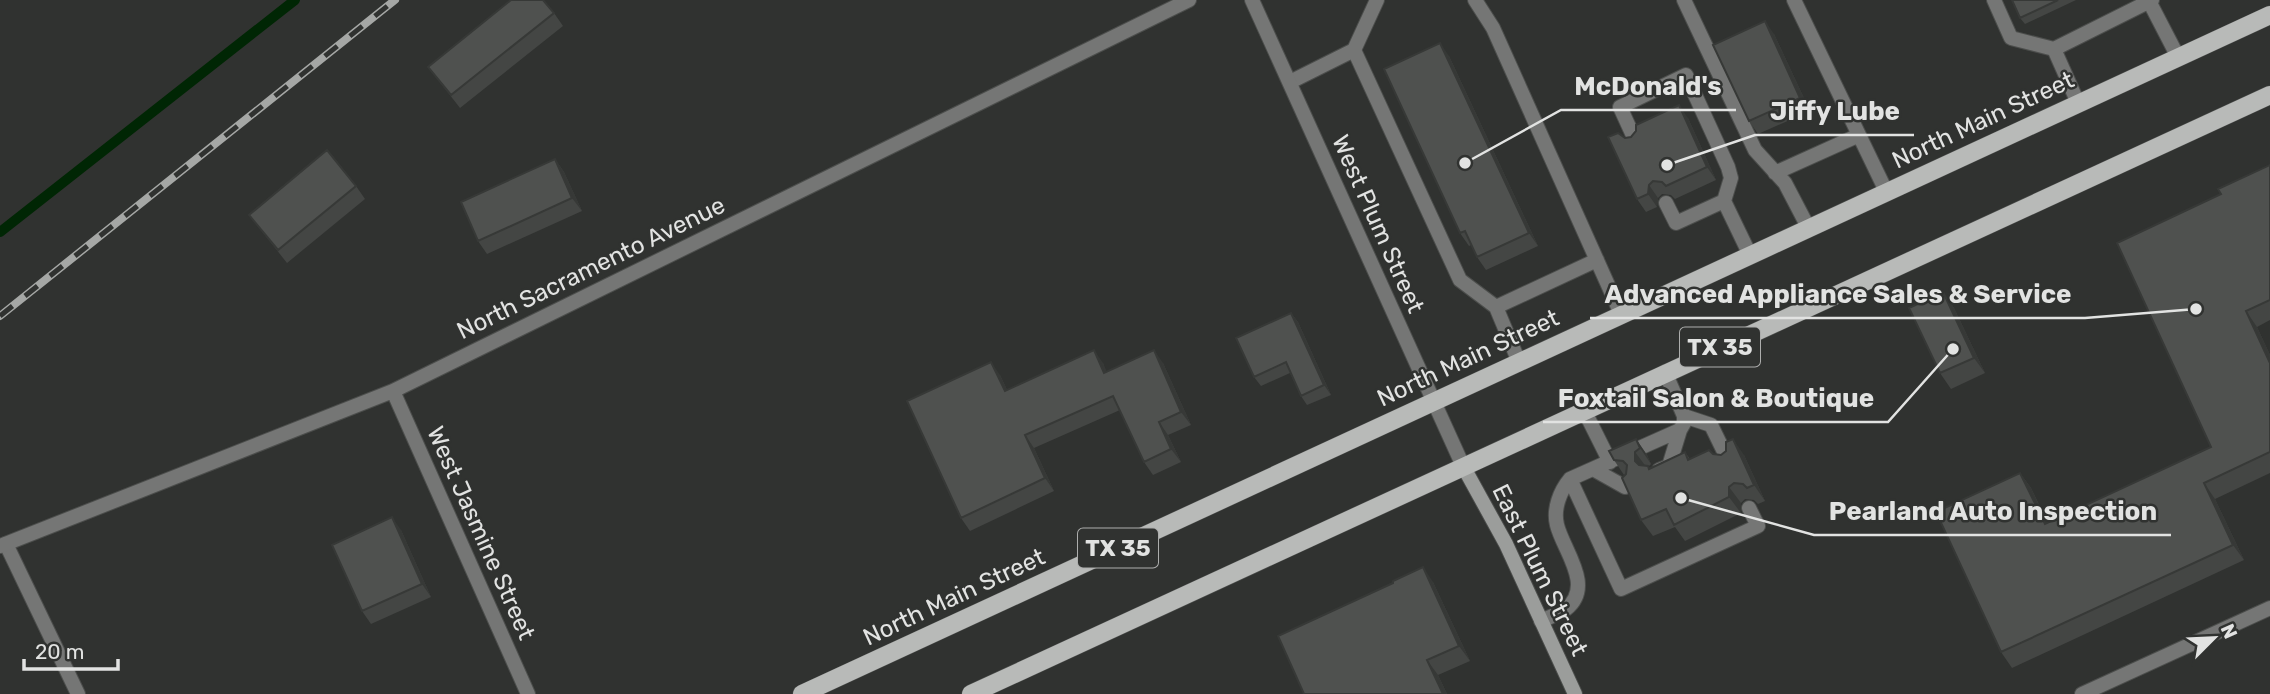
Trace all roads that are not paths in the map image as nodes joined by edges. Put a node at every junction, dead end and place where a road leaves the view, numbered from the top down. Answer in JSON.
{"nodes":[{"id":1,"x":1189,"y":0,"type":"edge"},
{"id":2,"x":1252,"y":0,"type":"edge"},
{"id":3,"x":1377,"y":0,"type":"edge"},
{"id":4,"x":1475,"y":0,"type":"edge"},
{"id":5,"x":1684,"y":0,"type":"edge"},
{"id":6,"x":1794,"y":0,"type":"edge"},
{"id":7,"x":1994,"y":0,"type":"edge"},
{"id":8,"x":2150,"y":1,"type":"edge"},
{"id":9,"x":2270,"y":15,"type":"edge"},
{"id":10,"x":2054,"y":49,"type":"junction"},
{"id":11,"x":1354,"y":50,"type":"junction"},
{"id":12,"x":2178,"y":57,"type":"junction"},
{"id":13,"x":1290,"y":82,"type":"junction"},
{"id":14,"x":2270,"y":94,"type":"edge"},
{"id":15,"x":2078,"y":103,"type":"junction"},
{"id":16,"x":1857,"y":136,"type":"junction"},
{"id":17,"x":1636,"y":142,"type":"edge"},
{"id":18,"x":1775,"y":173,"type":"junction"},
{"id":19,"x":1885,"y":191,"type":"junction"},
{"id":20,"x":1724,"y":201,"type":"junction"},
{"id":21,"x":1667,"y":203,"type":"edge"},
{"id":22,"x":1809,"y":229,"type":"junction"},
{"id":23,"x":1750,"y":255,"type":"junction"},
{"id":24,"x":1597,"y":260,"type":"junction"},
{"id":25,"x":1496,"y":306,"type":"junction"},
{"id":26,"x":1621,"y":314,"type":"junction"},
{"id":27,"x":1519,"y":362,"type":"junction"},
{"id":28,"x":1665,"y":372,"type":"junction"},
{"id":29,"x":393,"y":391,"type":"junction"},
{"id":30,"x":1433,"y":402,"type":"junction"},
{"id":31,"x":1584,"y":410,"type":"junction"},
{"id":32,"x":1682,"y":423,"type":"junction"},
{"id":33,"x":1610,"y":462,"type":"junction"},
{"id":34,"x":1729,"y":462,"type":"edge"},
{"id":35,"x":1463,"y":466,"type":"junction"},
{"id":36,"x":1593,"y":469,"type":"junction"},
{"id":37,"x":1655,"y":472,"type":"edge"},
{"id":38,"x":1570,"y":479,"type":"junction"},
{"id":39,"x":1629,"y":485,"type":"edge"},
{"id":40,"x":1749,"y":508,"type":"edge"},
{"id":41,"x":3,"y":545,"type":"edge"},
{"id":42,"x":2270,"y":608,"type":"edge"},
{"id":43,"x":1542,"y":621,"type":"junction"},
{"id":44,"x":78,"y":694,"type":"edge"},
{"id":45,"x":528,"y":694,"type":"edge"},
{"id":46,"x":803,"y":694,"type":"edge"},
{"id":47,"x":971,"y":694,"type":"edge"},
{"id":48,"x":1574,"y":694,"type":"edge"},
{"id":49,"x":2082,"y":694,"type":"edge"}],
"edges":[{"from":1,"to":29,"type":"street","name":"North Sacramento Avenue"},
{"from":2,"to":13,"type":"street","name":"West Plum Street"},
{"from":3,"to":11,"type":"street"},
{"from":4,"to":24,"type":"street"},
{"from":5,"to":18,"type":"street"},
{"from":6,"to":16,"type":"street"},
{"from":7,"to":10,"type":"street"},
{"from":8,"to":10,"type":"street"},
{"from":8,"to":12,"type":"street"},
{"from":9,"to":12,"type":"main road","name":"North Main Street","number":"TX 35"},
{"from":10,"to":15,"type":"street"},
{"from":11,"to":13,"type":"street"},
{"from":11,"to":25,"type":"street"},
{"from":12,"to":15,"type":"main road","name":"North Main Street","number":"TX 35"},
{"from":13,"to":30,"type":"street","name":"West Plum Street"},
{"from":14,"to":28,"type":"main road","number":"TX 35"},
{"from":15,"to":19,"type":"main road","name":"North Main Street","number":"TX 35"},
{"from":16,"to":18,"type":"street"},
{"from":16,"to":19,"type":"street"},
{"from":17,"to":20,"type":"street"},
{"from":18,"to":22,"type":"street"},
{"from":19,"to":22,"type":"main road","name":"North Main Street","number":"TX 35"},
{"from":20,"to":21,"type":"street"},
{"from":20,"to":23,"type":"street"},
{"from":22,"to":23,"type":"main road","name":"North Main Street","number":"TX 35"},
{"from":23,"to":26,"type":"main road","name":"North Main Street","number":"TX 35"},
{"from":24,"to":25,"type":"street"},
{"from":24,"to":26,"type":"street"},
{"from":25,"to":27,"type":"street"},
{"from":26,"to":27,"type":"main road","name":"North Main Street","number":"TX 35"},
{"from":27,"to":30,"type":"main road","name":"North Main Street","number":"TX 35"},
{"from":28,"to":31,"type":"main road","number":"TX 35"},
{"from":28,"to":32,"type":"street"},
{"from":29,"to":41,"type":"street","name":"North Sacramento Avenue"},
{"from":29,"to":45,"type":"street","name":"West Jasmine Street"},
{"from":30,"to":35,"type":"street","name":"West Plum Street"},
{"from":30,"to":46,"type":"main road","name":"North Main Street","number":"TX 35"},
{"from":31,"to":33,"type":"street"},
{"from":31,"to":35,"type":"main road","number":"TX 35"},
{"from":32,"to":33,"type":"street"},
{"from":32,"to":34,"type":"street"},
{"from":32,"to":37,"type":"street"},
{"from":33,"to":36,"type":"street"},
{"from":35,"to":43,"type":"street","name":"East Plum Street"},
{"from":35,"to":47,"type":"main road","number":"TX 35"},
{"from":36,"to":38,"type":"street"},
{"from":36,"to":39,"type":"street"},
{"from":38,"to":40,"type":"street"},
{"from":38,"to":43,"type":"street"},
{"from":41,"to":44,"type":"street"},
{"from":42,"to":49,"type":"street"},
{"from":43,"to":48,"type":"street","name":"East Plum Street"}]}
